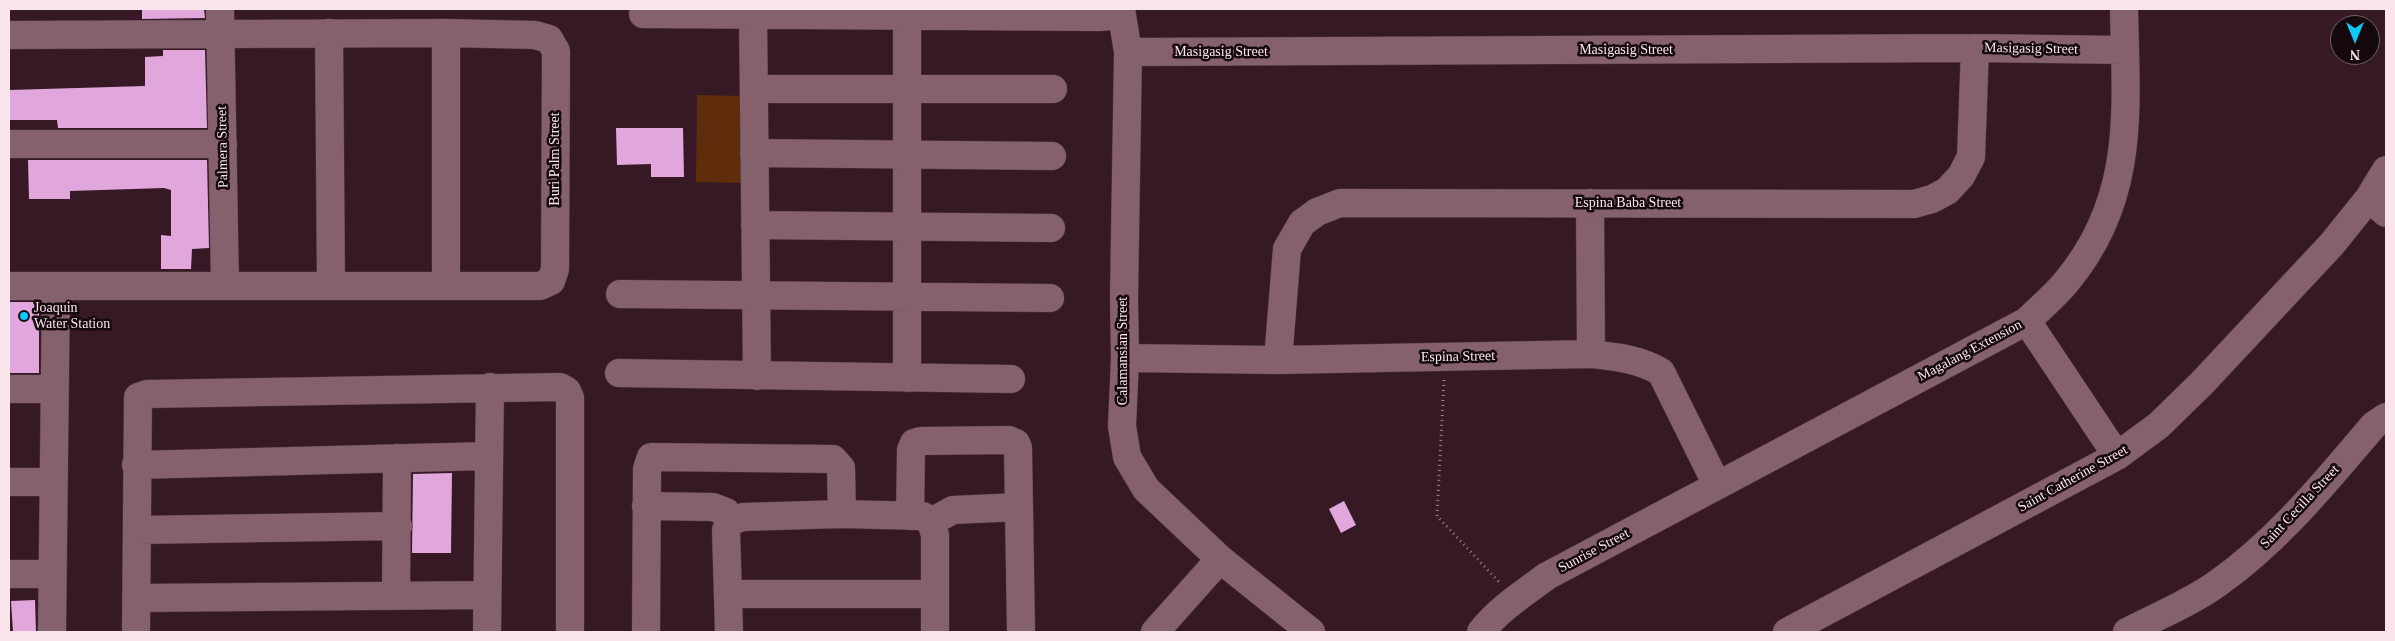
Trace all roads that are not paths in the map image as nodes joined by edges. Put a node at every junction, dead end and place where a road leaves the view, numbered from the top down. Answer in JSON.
{"nodes":[{"id":1,"x":2124,"y":9,"type":"edge"},
{"id":2,"x":1122,"y":12,"type":"edge"},
{"id":3,"x":643,"y":14,"type":"dead end"},
{"id":4,"x":753,"y":15,"type":"junction"},
{"id":5,"x":907,"y":16,"type":"junction"},
{"id":6,"x":221,"y":22,"type":"edge"},
{"id":7,"x":329,"y":33,"type":"junction"},
{"id":8,"x":446,"y":33,"type":"junction"},
{"id":9,"x":9,"y":35,"type":"edge"},
{"id":10,"x":1974,"y":48,"type":"junction"},
{"id":11,"x":2125,"y":50,"type":"junction"},
{"id":12,"x":1128,"y":52,"type":"junction"},
{"id":13,"x":754,"y":89,"type":"junction"},
{"id":14,"x":907,"y":89,"type":"junction"},
{"id":15,"x":1053,"y":89,"type":"dead end"},
{"id":16,"x":9,"y":144,"type":"edge"},
{"id":17,"x":223,"y":144,"type":"junction"},
{"id":18,"x":754,"y":153,"type":"junction"},
{"id":19,"x":907,"y":155,"type":"junction"},
{"id":20,"x":1052,"y":156,"type":"dead end"},
{"id":21,"x":2386,"y":170,"type":"edge"},
{"id":22,"x":1590,"y":203,"type":"junction"},
{"id":23,"x":2378,"y":205,"type":"edge"},
{"id":24,"x":755,"y":226,"type":"junction"},
{"id":25,"x":907,"y":226,"type":"junction"},
{"id":26,"x":1051,"y":228,"type":"dead end"},
{"id":27,"x":225,"y":285,"type":"junction"},
{"id":28,"x":9,"y":286,"type":"edge"},
{"id":29,"x":56,"y":286,"type":"junction"},
{"id":30,"x":331,"y":286,"type":"junction"},
{"id":31,"x":446,"y":286,"type":"junction"},
{"id":32,"x":620,"y":294,"type":"dead end"},
{"id":33,"x":756,"y":296,"type":"junction"},
{"id":34,"x":907,"y":297,"type":"junction"},
{"id":35,"x":1050,"y":298,"type":"dead end"},
{"id":36,"x":2027,"y":322,"type":"junction"},
{"id":37,"x":1592,"y":354,"type":"junction"},
{"id":38,"x":1125,"y":358,"type":"junction"},
{"id":39,"x":1278,"y":360,"type":"junction"},
{"id":40,"x":619,"y":373,"type":"dead end"},
{"id":41,"x":757,"y":376,"type":"junction"},
{"id":42,"x":907,"y":378,"type":"junction"},
{"id":43,"x":1011,"y":379,"type":"dead end"},
{"id":44,"x":490,"y":387,"type":"junction"},
{"id":45,"x":9,"y":389,"type":"edge"},
{"id":46,"x":54,"y":389,"type":"junction"},
{"id":47,"x":2386,"y":417,"type":"edge"},
{"id":48,"x":488,"y":456,"type":"junction"},
{"id":49,"x":2117,"y":456,"type":"junction"},
{"id":50,"x":397,"y":458,"type":"junction"},
{"id":51,"x":136,"y":465,"type":"junction"},
{"id":52,"x":9,"y":482,"type":"edge"},
{"id":53,"x":53,"y":482,"type":"junction"},
{"id":54,"x":1717,"y":486,"type":"junction"},
{"id":55,"x":646,"y":506,"type":"junction"},
{"id":56,"x":1019,"y":507,"type":"junction"},
{"id":57,"x":842,"y":514,"type":"junction"},
{"id":58,"x":921,"y":519,"type":"junction"},
{"id":59,"x":731,"y":521,"type":"junction"},
{"id":60,"x":398,"y":526,"type":"junction"},
{"id":61,"x":136,"y":530,"type":"junction"},
{"id":62,"x":1220,"y":559,"type":"junction"},
{"id":63,"x":9,"y":574,"type":"edge"},
{"id":64,"x":52,"y":574,"type":"junction"},
{"id":65,"x":728,"y":594,"type":"junction"},
{"id":66,"x":934,"y":594,"type":"junction"},
{"id":67,"x":396,"y":595,"type":"junction"},
{"id":68,"x":488,"y":595,"type":"junction"},
{"id":69,"x":136,"y":598,"type":"junction"},
{"id":70,"x":52,"y":632,"type":"edge"},
{"id":71,"x":136,"y":632,"type":"edge"},
{"id":72,"x":487,"y":632,"type":"edge"},
{"id":73,"x":570,"y":632,"type":"edge"},
{"id":74,"x":646,"y":632,"type":"edge"},
{"id":75,"x":729,"y":632,"type":"edge"},
{"id":76,"x":935,"y":632,"type":"edge"},
{"id":77,"x":1021,"y":632,"type":"edge"},
{"id":78,"x":1155,"y":632,"type":"edge"},
{"id":79,"x":1311,"y":632,"type":"edge"},
{"id":80,"x":1481,"y":632,"type":"edge"},
{"id":81,"x":1787,"y":632,"type":"edge"},
{"id":82,"x":2127,"y":632,"type":"edge"}],
"edges":[{"from":1,"to":11,"type":"street","name":"Magalang Extension"},
{"from":2,"to":5,"type":"street"},
{"from":2,"to":12,"type":"street","name":"Calamansian Street"},
{"from":3,"to":4,"type":"street"},
{"from":4,"to":5,"type":"street"},
{"from":4,"to":13,"type":"street"},
{"from":5,"to":14,"type":"street"},
{"from":6,"to":7,"type":"street"},
{"from":6,"to":9,"type":"street"},
{"from":6,"to":17,"type":"street","name":"Palmera Street"},
{"from":7,"to":8,"type":"street"},
{"from":7,"to":30,"type":"street"},
{"from":8,"to":31,"type":"street"},
{"from":8,"to":31,"type":"street","name":"Buri Palm Street"},
{"from":10,"to":11,"type":"street","name":"Masigasig Street"},
{"from":10,"to":12,"type":"street","name":"Masigasig Street"},
{"from":10,"to":22,"type":"street","name":"Espina Baba Street"},
{"from":11,"to":36,"type":"street","name":"Magalang Extension"},
{"from":12,"to":38,"type":"street","name":"Calamansian Street"},
{"from":13,"to":14,"type":"street"},
{"from":13,"to":18,"type":"street"},
{"from":14,"to":15,"type":"street"},
{"from":14,"to":19,"type":"street"},
{"from":16,"to":17,"type":"street"},
{"from":17,"to":27,"type":"street","name":"Palmera Street"},
{"from":18,"to":19,"type":"street"},
{"from":18,"to":24,"type":"street"},
{"from":19,"to":20,"type":"street"},
{"from":19,"to":25,"type":"street"},
{"from":21,"to":23,"type":"street","name":"Saint Catherine Street"},
{"from":22,"to":37,"type":"street"},
{"from":22,"to":39,"type":"street","name":"Espina Baba Street"},
{"from":23,"to":49,"type":"street","name":"Saint Catherine Street"},
{"from":24,"to":25,"type":"street"},
{"from":24,"to":33,"type":"street"},
{"from":25,"to":26,"type":"street"},
{"from":25,"to":34,"type":"street"},
{"from":27,"to":29,"type":"street"},
{"from":27,"to":30,"type":"street"},
{"from":28,"to":29,"type":"street"},
{"from":29,"to":46,"type":"street"},
{"from":30,"to":31,"type":"street"},
{"from":32,"to":33,"type":"street"},
{"from":33,"to":34,"type":"street"},
{"from":33,"to":41,"type":"street"},
{"from":34,"to":35,"type":"street"},
{"from":34,"to":42,"type":"street"},
{"from":36,"to":49,"type":"street"},
{"from":36,"to":54,"type":"street","name":"Magalang Extension"},
{"from":37,"to":39,"type":"street","name":"Espina Street"},
{"from":37,"to":54,"type":"street","name":"Espina Street"},
{"from":38,"to":39,"type":"street","name":"Espina Street"},
{"from":38,"to":62,"type":"street","name":"Calamansian Street"},
{"from":40,"to":41,"type":"street"},
{"from":41,"to":42,"type":"street"},
{"from":42,"to":43,"type":"street"},
{"from":44,"to":48,"type":"street"},
{"from":44,"to":51,"type":"street"},
{"from":44,"to":73,"type":"street"},
{"from":45,"to":46,"type":"street"},
{"from":46,"to":53,"type":"street"},
{"from":47,"to":82,"type":"street","name":"Saint Cecilla Street"},
{"from":48,"to":50,"type":"street"},
{"from":48,"to":68,"type":"street"},
{"from":49,"to":81,"type":"street","name":"Saint Catherine Street"},
{"from":50,"to":51,"type":"street"},
{"from":50,"to":60,"type":"street"},
{"from":51,"to":61,"type":"street"},
{"from":52,"to":53,"type":"street"},
{"from":53,"to":64,"type":"street"},
{"from":54,"to":80,"type":"street","name":"Sunrise Street"},
{"from":55,"to":57,"type":"street"},
{"from":55,"to":59,"type":"street"},
{"from":55,"to":74,"type":"street"},
{"from":56,"to":58,"type":"street"},
{"from":56,"to":58,"type":"street"},
{"from":56,"to":77,"type":"street"},
{"from":57,"to":58,"type":"street"},
{"from":57,"to":59,"type":"street"},
{"from":58,"to":66,"type":"street"},
{"from":59,"to":65,"type":"street"},
{"from":60,"to":61,"type":"street"},
{"from":60,"to":67,"type":"street"},
{"from":61,"to":69,"type":"street"},
{"from":62,"to":78,"type":"street"},
{"from":62,"to":79,"type":"street","name":"Calamansian Street"},
{"from":63,"to":64,"type":"street"},
{"from":64,"to":70,"type":"street"},
{"from":65,"to":66,"type":"street"},
{"from":65,"to":75,"type":"street"},
{"from":66,"to":76,"type":"street"},
{"from":67,"to":68,"type":"street"},
{"from":67,"to":69,"type":"street"},
{"from":68,"to":72,"type":"street"},
{"from":69,"to":71,"type":"street"}]}
